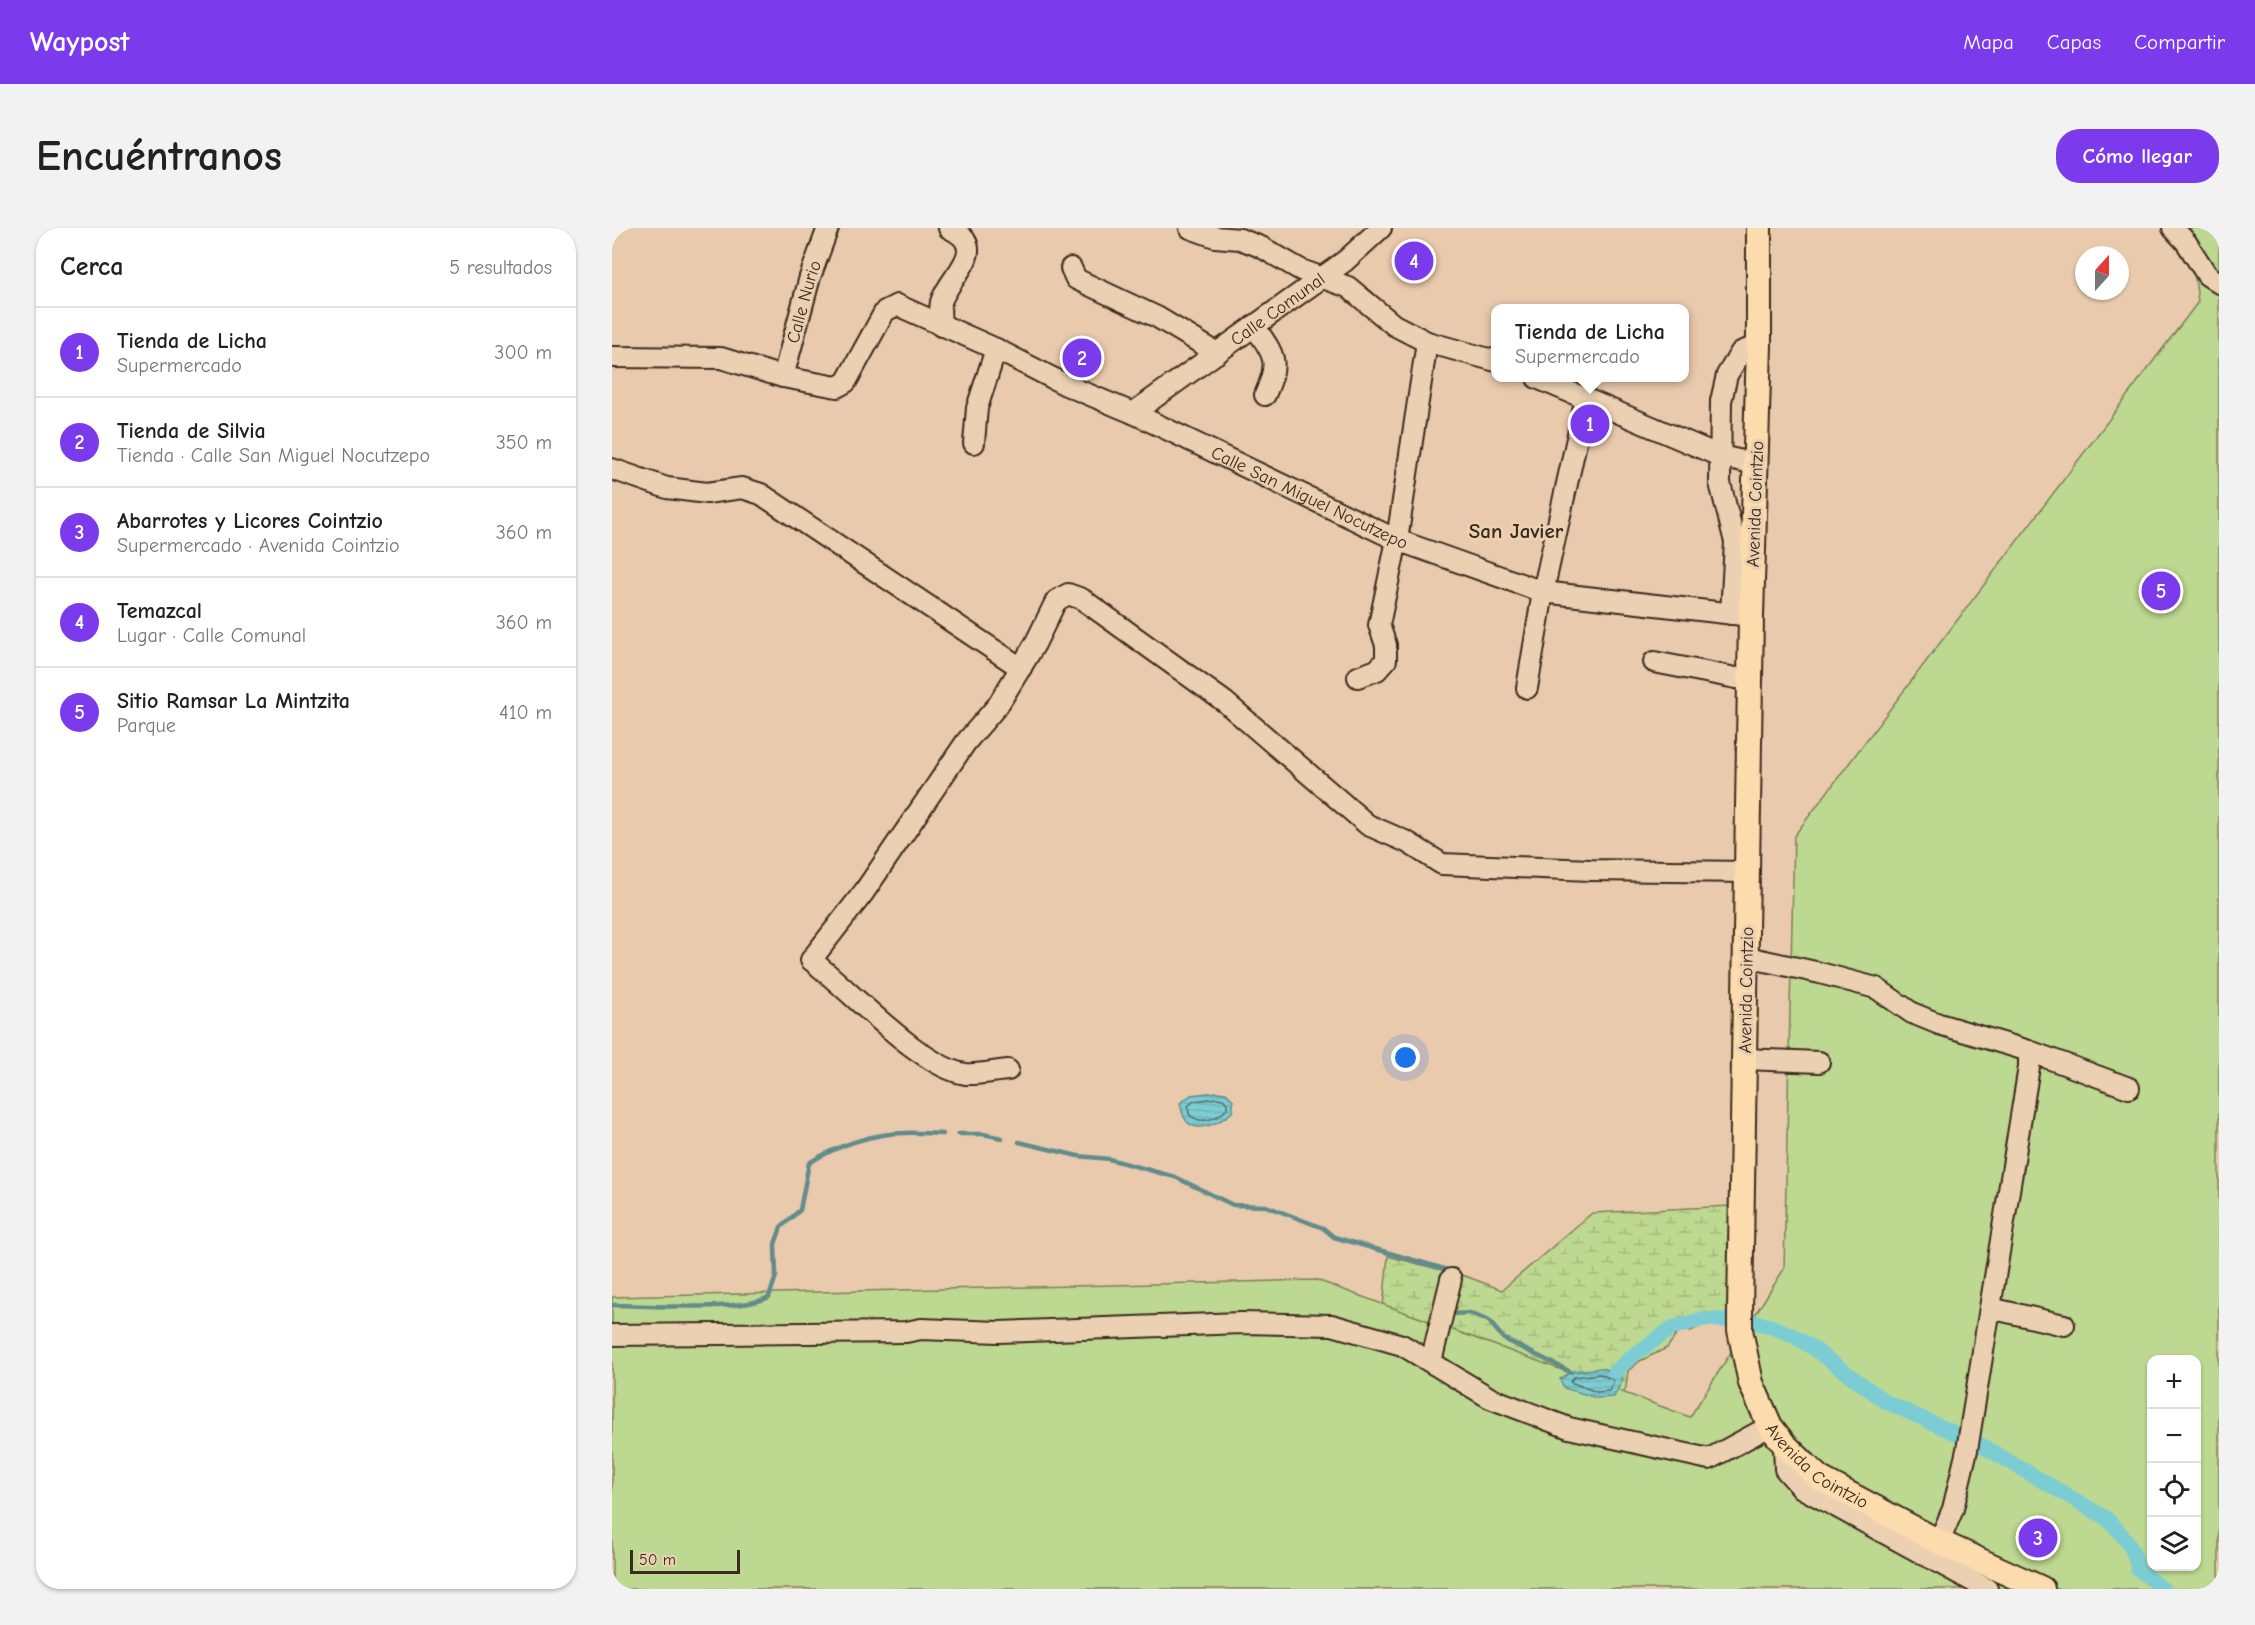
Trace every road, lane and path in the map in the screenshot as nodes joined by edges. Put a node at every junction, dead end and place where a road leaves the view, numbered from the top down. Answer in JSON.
{"nodes":[{"id":1,"x":828,"y":228,"type":"edge"},
{"id":2,"x":949,"y":228,"type":"edge"},
{"id":3,"x":1191,"y":228,"type":"edge"},
{"id":4,"x":1381,"y":228,"type":"edge"},
{"id":5,"x":1759,"y":228,"type":"edge"},
{"id":6,"x":2173,"y":228,"type":"edge"},
{"id":7,"x":1071,"y":268,"type":"dead end"},
{"id":8,"x":1322,"y":277,"type":"junction"},
{"id":9,"x":2219,"y":283,"type":"edge"},
{"id":10,"x":941,"y":326,"type":"junction"},
{"id":11,"x":1254,"y":326,"type":"junction"},
{"id":12,"x":1427,"y":342,"type":"junction"},
{"id":13,"x":1759,"y":345,"type":"junction"},
{"id":14,"x":996,"y":349,"type":"junction"},
{"id":15,"x":1217,"y":353,"type":"junction"},
{"id":16,"x":612,"y":357,"type":"edge"},
{"id":17,"x":1491,"y":360,"type":"edge"},
{"id":18,"x":783,"y":377,"type":"junction"},
{"id":19,"x":1547,"y":382,"type":"edge"},
{"id":20,"x":1265,"y":395,"type":"dead end"},
{"id":21,"x":1586,"y":398,"type":"junction"},
{"id":22,"x":1133,"y":413,"type":"junction"},
{"id":23,"x":974,"y":443,"type":"dead end"},
{"id":24,"x":1720,"y":456,"type":"junction"},
{"id":25,"x":1756,"y":464,"type":"junction"},
{"id":26,"x":612,"y":469,"type":"edge"},
{"id":27,"x":1397,"y":540,"type":"junction"},
{"id":28,"x":1543,"y":592,"type":"junction"},
{"id":29,"x":1741,"y":615,"type":"junction"},
{"id":30,"x":1654,"y":662,"type":"dead end"},
{"id":31,"x":1021,"y":668,"type":"junction"},
{"id":32,"x":1750,"y":676,"type":"junction"},
{"id":33,"x":1358,"y":677,"type":"dead end"},
{"id":34,"x":1527,"y":688,"type":"dead end"},
{"id":35,"x":1748,"y":872,"type":"junction"},
{"id":36,"x":1747,"y":957,"type":"junction"},
{"id":37,"x":2030,"y":1051,"type":"junction"},
{"id":38,"x":1745,"y":1059,"type":"junction"},
{"id":39,"x":1819,"y":1062,"type":"dead end"},
{"id":40,"x":1008,"y":1070,"type":"dead end"},
{"id":41,"x":2128,"y":1088,"type":"dead end"},
{"id":42,"x":1450,"y":1279,"type":"dead end"},
{"id":43,"x":1990,"y":1308,"type":"junction"},
{"id":44,"x":2064,"y":1325,"type":"dead end"},
{"id":45,"x":612,"y":1335,"type":"edge"},
{"id":46,"x":1431,"y":1362,"type":"junction"},
{"id":47,"x":1777,"y":1435,"type":"junction"},
{"id":48,"x":1939,"y":1542,"type":"junction"},
{"id":49,"x":1987,"y":1589,"type":"edge"},
{"id":50,"x":2042,"y":1589,"type":"edge"}],
"edges":[{"from":1,"to":18,"type":"street","name":"Calle Nurio"},
{"from":2,"to":10,"type":"street"},
{"from":3,"to":8,"type":"street"},
{"from":4,"to":8,"type":"street"},
{"from":5,"to":13,"type":"main road","name":"Avenida Cointzio"},
{"from":6,"to":9,"type":"street"},
{"from":7,"to":15,"type":"street"},
{"from":8,"to":11,"type":"street","name":"Calle Comunal"},
{"from":8,"to":12,"type":"street","name":"Calle Comunal"},
{"from":10,"to":14,"type":"street","name":"Calle San Miguel Nocutzepo"},
{"from":10,"to":18,"type":"street","name":"Calle San Miguel Nocutzepo"},
{"from":11,"to":15,"type":"street","name":"Calle Comunal"},
{"from":11,"to":20,"type":"street"},
{"from":12,"to":17,"type":"street","name":"Calle Comunal"},
{"from":12,"to":27,"type":"street"},
{"from":13,"to":24,"type":"street"},
{"from":13,"to":25,"type":"main road","name":"Avenida Cointzio"},
{"from":14,"to":22,"type":"street","name":"Calle San Miguel Nocutzepo"},
{"from":14,"to":23,"type":"street"},
{"from":15,"to":22,"type":"street","name":"Calle Comunal"},
{"from":16,"to":18,"type":"street"},
{"from":19,"to":21,"type":"street"},
{"from":21,"to":24,"type":"street"},
{"from":21,"to":28,"type":"street"},
{"from":22,"to":27,"type":"street","name":"Calle San Miguel Nocutzepo"},
{"from":24,"to":25,"type":"street"},
{"from":24,"to":29,"type":"street"},
{"from":25,"to":29,"type":"main road","name":"Avenida Cointzio"},
{"from":26,"to":31,"type":"street"},
{"from":27,"to":28,"type":"street","name":"Calle San Miguel Nocutzepo"},
{"from":27,"to":33,"type":"street"},
{"from":28,"to":29,"type":"street","name":"Calle San Miguel Nocutzepo"},
{"from":28,"to":34,"type":"street"},
{"from":29,"to":32,"type":"main road","name":"Avenida Cointzio"},
{"from":30,"to":32,"type":"street"},
{"from":31,"to":35,"type":"street"},
{"from":31,"to":40,"type":"street"},
{"from":32,"to":35,"type":"main road","name":"Avenida Cointzio"},
{"from":35,"to":36,"type":"main road","name":"Avenida Cointzio"},
{"from":36,"to":37,"type":"street"},
{"from":36,"to":38,"type":"main road","name":"Avenida Cointzio"},
{"from":37,"to":41,"type":"street"},
{"from":37,"to":43,"type":"street"},
{"from":38,"to":39,"type":"street"},
{"from":38,"to":47,"type":"main road","name":"Avenida Cointzio"},
{"from":42,"to":46,"type":"street"},
{"from":43,"to":44,"type":"street"},
{"from":43,"to":48,"type":"street"},
{"from":45,"to":46,"type":"street"},
{"from":46,"to":47,"type":"street"},
{"from":47,"to":48,"type":"main road","name":"Avenida Cointzio"},
{"from":47,"to":49,"type":"street"},
{"from":48,"to":50,"type":"main road","name":"Avenida Cointzio"}]}
